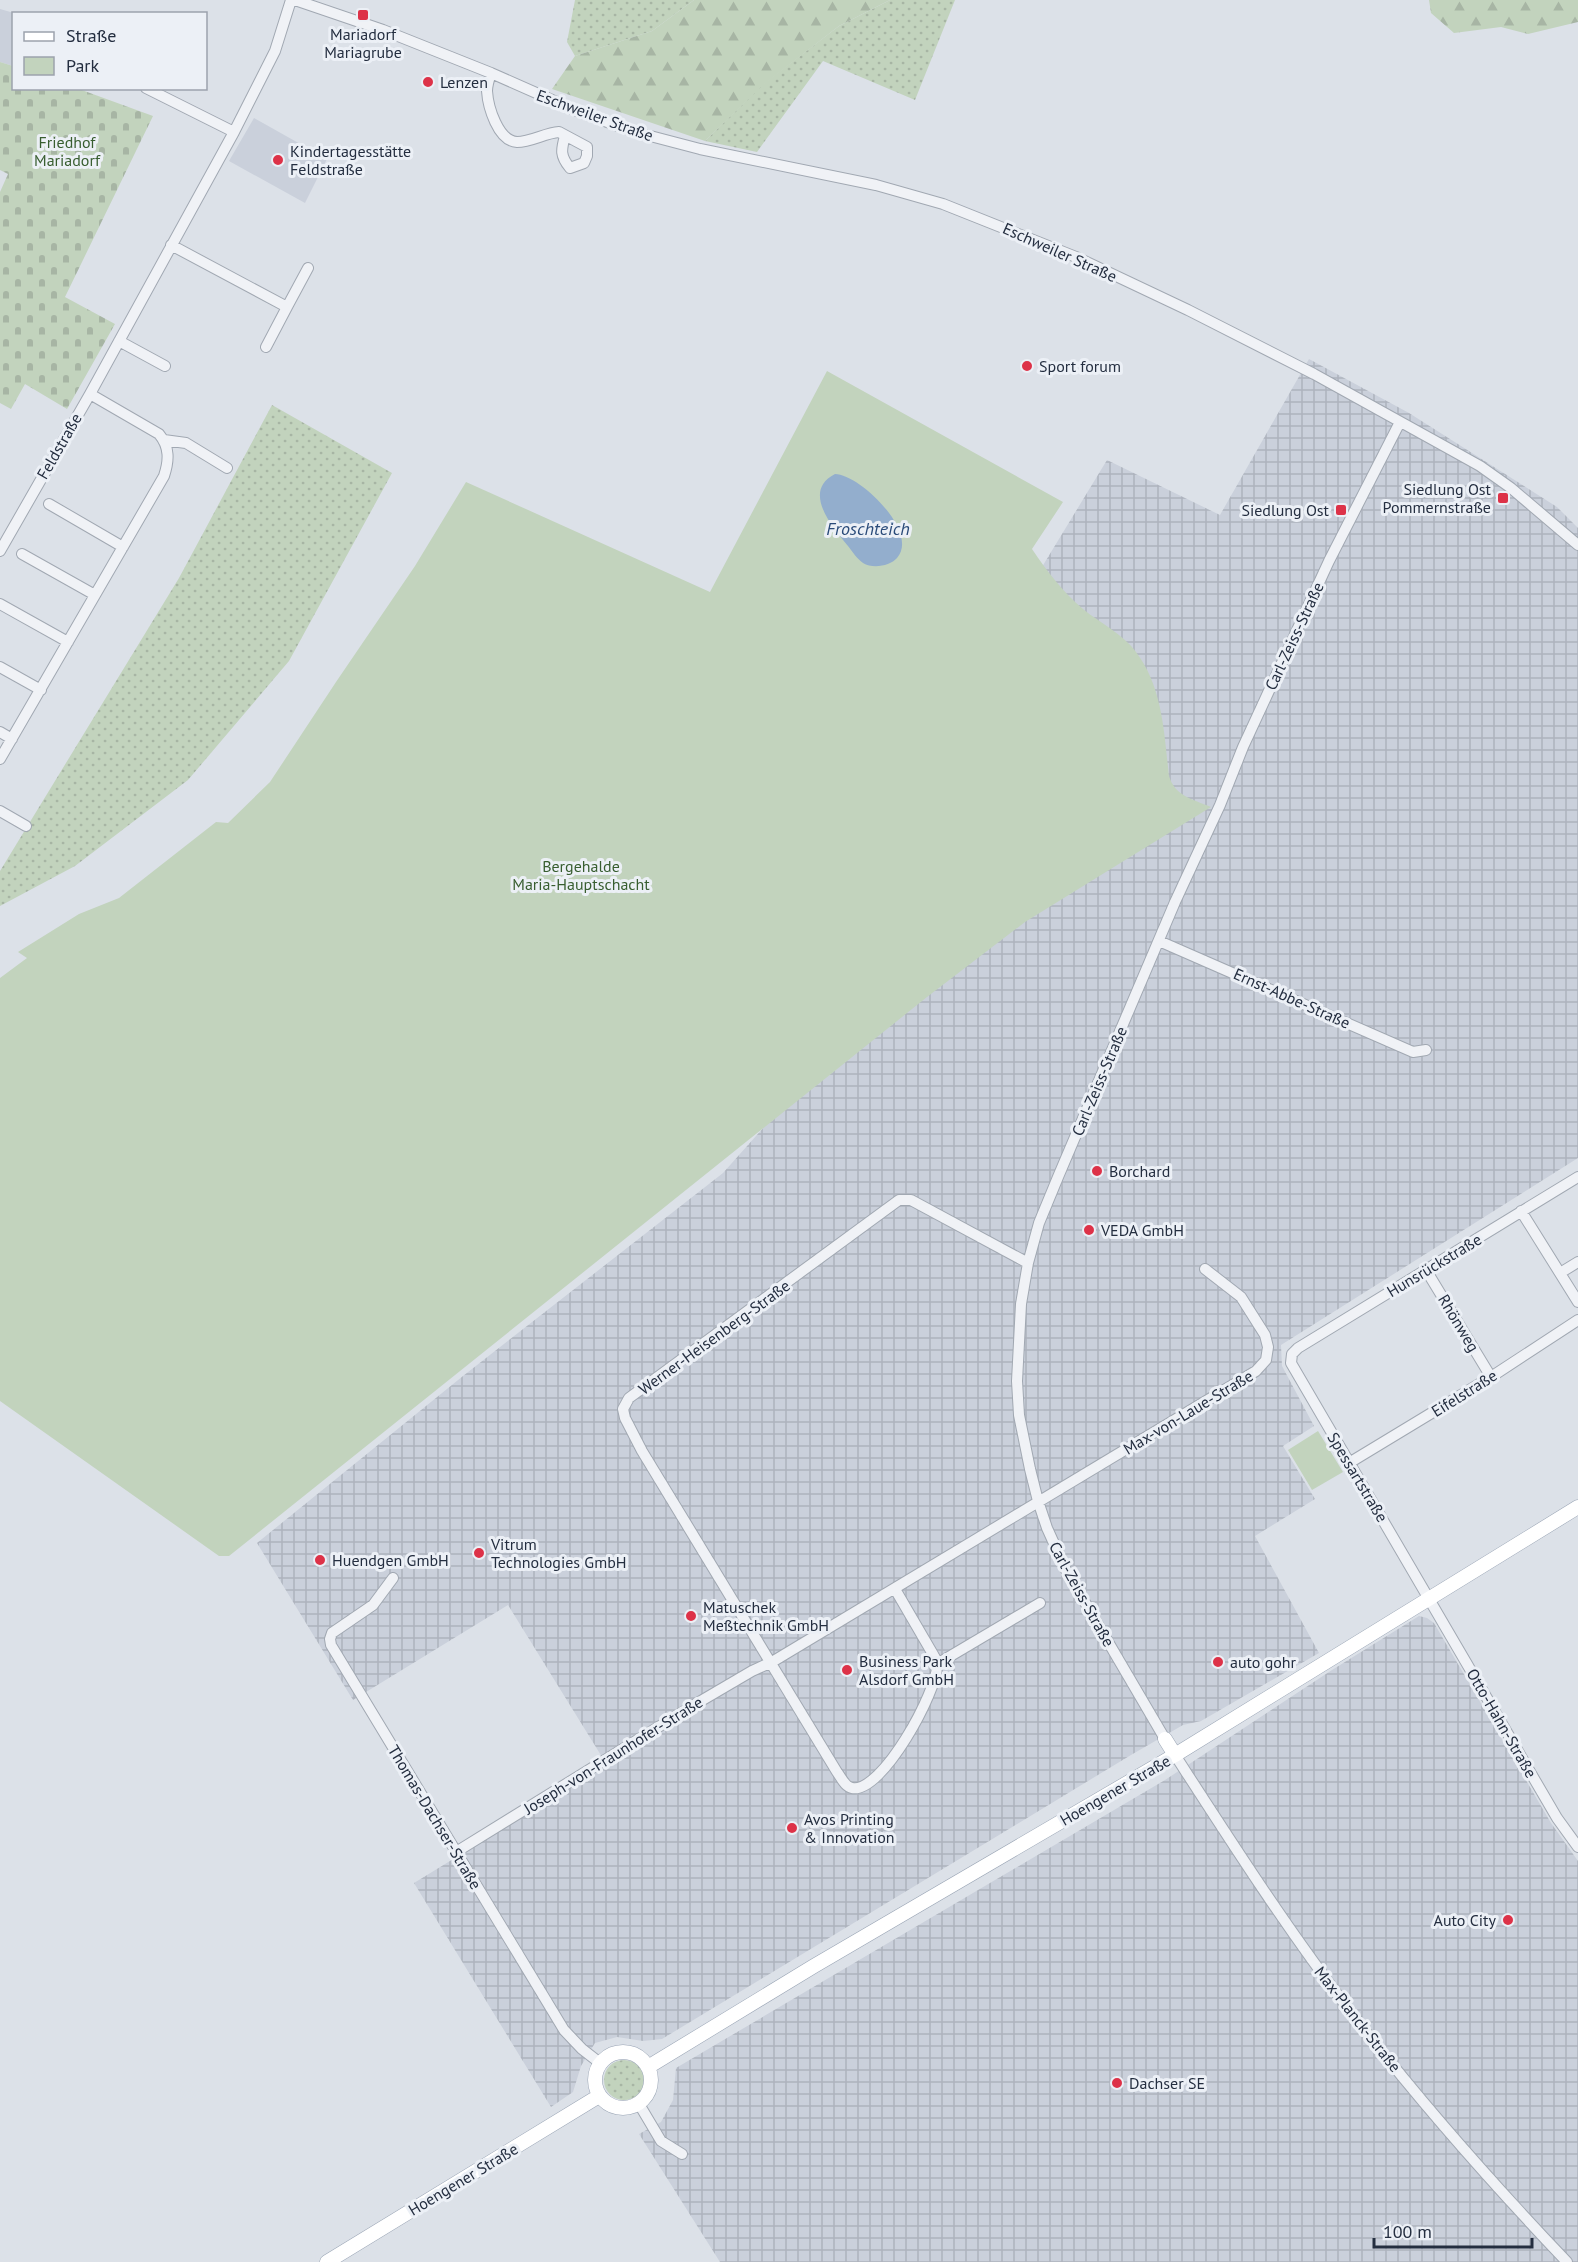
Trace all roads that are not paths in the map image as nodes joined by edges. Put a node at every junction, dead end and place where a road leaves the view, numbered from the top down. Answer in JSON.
{"nodes":[{"id":1,"x":293,"y":0,"type":"edge"},
{"id":2,"x":491,"y":73,"type":"junction"},
{"id":3,"x":150,"y":90,"type":"edge"},
{"id":4,"x":234,"y":132,"type":"junction"},
{"id":5,"x":565,"y":136,"type":"dead end"},
{"id":6,"x":171,"y":245,"type":"junction"},
{"id":7,"x":308,"y":268,"type":"dead end"},
{"id":8,"x":287,"y":307,"type":"junction"},
{"id":9,"x":118,"y":341,"type":"junction"},
{"id":10,"x":266,"y":348,"type":"dead end"},
{"id":11,"x":165,"y":366,"type":"dead end"},
{"id":12,"x":90,"y":394,"type":"junction"},
{"id":13,"x":1400,"y":422,"type":"junction"},
{"id":14,"x":164,"y":440,"type":"junction"},
{"id":15,"x":227,"y":468,"type":"dead end"},
{"id":16,"x":49,"y":504,"type":"dead end"},
{"id":17,"x":1578,"y":545,"type":"edge"},
{"id":18,"x":123,"y":547,"type":"junction"},
{"id":19,"x":0,"y":551,"type":"edge"},
{"id":20,"x":22,"y":554,"type":"dead end"},
{"id":21,"x":95,"y":595,"type":"junction"},
{"id":22,"x":0,"y":604,"type":"edge"},
{"id":23,"x":68,"y":642,"type":"junction"},
{"id":24,"x":0,"y":667,"type":"edge"},
{"id":25,"x":40,"y":690,"type":"junction"},
{"id":26,"x":0,"y":732,"type":"edge"},
{"id":27,"x":12,"y":739,"type":"junction"},
{"id":28,"x":0,"y":759,"type":"edge"},
{"id":29,"x":0,"y":811,"type":"edge"},
{"id":30,"x":26,"y":826,"type":"dead end"},
{"id":31,"x":1159,"y":941,"type":"junction"},
{"id":32,"x":1426,"y":1050,"type":"dead end"},
{"id":33,"x":1578,"y":1177,"type":"edge"},
{"id":34,"x":1521,"y":1211,"type":"junction"},
{"id":35,"x":1578,"y":1262,"type":"edge"},
{"id":36,"x":1028,"y":1263,"type":"junction"},
{"id":37,"x":1205,"y":1269,"type":"dead end"},
{"id":38,"x":1426,"y":1270,"type":"junction"},
{"id":39,"x":1560,"y":1273,"type":"junction"},
{"id":40,"x":1578,"y":1302,"type":"edge"},
{"id":41,"x":1578,"y":1320,"type":"edge"},
{"id":42,"x":1292,"y":1354,"type":"joint"},
{"id":43,"x":1491,"y":1377,"type":"junction"},
{"id":44,"x":1349,"y":1463,"type":"junction"},
{"id":45,"x":1038,"y":1501,"type":"junction"},
{"id":46,"x":1578,"y":1507,"type":"edge"},
{"id":47,"x":393,"y":1578,"type":"dead end"},
{"id":48,"x":895,"y":1589,"type":"junction"},
{"id":49,"x":1430,"y":1597,"type":"junction"},
{"id":50,"x":1040,"y":1603,"type":"dead end"},
{"id":51,"x":772,"y":1662,"type":"junction"},
{"id":52,"x":937,"y":1664,"type":"junction"},
{"id":53,"x":1165,"y":1739,"type":"joint"},
{"id":54,"x":1175,"y":1755,"type":"junction"},
{"id":55,"x":1578,"y":1847,"type":"edge"},
{"id":56,"x":456,"y":1852,"type":"junction"},
{"id":57,"x":600,"y":2063,"type":"junction"},
{"id":58,"x":648,"y":2067,"type":"junction"},
{"id":59,"x":599,"y":2096,"type":"junction"},
{"id":60,"x":639,"y":2104,"type":"junction"},
{"id":61,"x":682,"y":2154,"type":"dead end"},
{"id":62,"x":327,"y":2262,"type":"edge"},
{"id":63,"x":1567,"y":2262,"type":"edge"}],
"edges":[{"from":1,"to":2,"type":"street","name":"Eschweiler Straße"},
{"from":1,"to":4,"type":"street","name":"Feldstraße"},
{"from":2,"to":5,"type":"street","name":"Eschweiler Straße"},
{"from":2,"to":13,"type":"street","name":"Eschweiler Straße"},
{"from":3,"to":4,"type":"street"},
{"from":4,"to":6,"type":"street","name":"Feldstraße"},
{"from":6,"to":8,"type":"street"},
{"from":6,"to":9,"type":"street","name":"Feldstraße"},
{"from":7,"to":8,"type":"street"},
{"from":8,"to":10,"type":"street"},
{"from":9,"to":11,"type":"street"},
{"from":9,"to":12,"type":"street","name":"Feldstraße"},
{"from":12,"to":14,"type":"street"},
{"from":12,"to":19,"type":"street","name":"Feldstraße"},
{"from":13,"to":17,"type":"street","name":"Eschweiler Straße"},
{"from":13,"to":31,"type":"street","name":"Carl-Zeiss-Straße"},
{"from":14,"to":15,"type":"street"},
{"from":14,"to":18,"type":"street"},
{"from":16,"to":18,"type":"street"},
{"from":18,"to":21,"type":"street"},
{"from":20,"to":21,"type":"street"},
{"from":21,"to":23,"type":"street"},
{"from":22,"to":23,"type":"street"},
{"from":23,"to":25,"type":"street"},
{"from":24,"to":25,"type":"street"},
{"from":25,"to":27,"type":"street"},
{"from":26,"to":27,"type":"street"},
{"from":27,"to":28,"type":"street"},
{"from":29,"to":30,"type":"street"},
{"from":31,"to":32,"type":"street","name":"Ernst-Abbe-Straße"},
{"from":31,"to":36,"type":"street","name":"Carl-Zeiss-Straße"},
{"from":33,"to":34,"type":"street","name":"Hunsrückstraße"},
{"from":34,"to":38,"type":"street","name":"Hunsrückstraße"},
{"from":34,"to":39,"type":"street"},
{"from":35,"to":39,"type":"street"},
{"from":36,"to":45,"type":"street","name":"Carl-Zeiss-Straße"},
{"from":36,"to":51,"type":"street","name":"Werner-Heisenberg-Straße"},
{"from":37,"to":45,"type":"street","name":"Max-von-Laue-Straße"},
{"from":38,"to":42,"type":"street","name":"Hunsrückstraße"},
{"from":38,"to":43,"type":"street","name":"Rhönweg"},
{"from":39,"to":40,"type":"street"},
{"from":41,"to":43,"type":"street","name":"Eifelstraße"},
{"from":42,"to":44,"type":"street","name":"Spessartstraße"},
{"from":43,"to":44,"type":"street","name":"Eifelstraße"},
{"from":44,"to":49,"type":"street","name":"Spessartstraße"},
{"from":45,"to":48,"type":"street","name":"Joseph-von-Fraunhofer-Straße"},
{"from":45,"to":53,"type":"street","name":"Carl-Zeiss-Straße"},
{"from":46,"to":49,"type":"main road","name":"Hoengener Straße"},
{"from":47,"to":56,"type":"street","name":"Thomas-Dachser-Straße"},
{"from":48,"to":51,"type":"street","name":"Joseph-von-Fraunhofer-Straße"},
{"from":48,"to":52,"type":"street"},
{"from":49,"to":54,"type":"main road","name":"Hoengener Straße"},
{"from":49,"to":55,"type":"street","name":"Otto-Hahn-Straße"},
{"from":50,"to":52,"type":"street"},
{"from":51,"to":52,"type":"street"},
{"from":51,"to":56,"type":"street","name":"Joseph-von-Fraunhofer-Straße"},
{"from":53,"to":54,"type":"main road","name":"Carl-Zeiss-Straße"},
{"from":54,"to":58,"type":"main road","name":"Hoengener Straße"},
{"from":54,"to":63,"type":"street","name":"Max-Planck-Straße"},
{"from":56,"to":57,"type":"street","name":"Thomas-Dachser-Straße"},
{"from":57,"to":58,"type":"main road"},
{"from":57,"to":59,"type":"main road"},
{"from":58,"to":60,"type":"main road"},
{"from":59,"to":60,"type":"main road"},
{"from":59,"to":62,"type":"main road","name":"Hoengener Straße"},
{"from":60,"to":61,"type":"street"}]}
